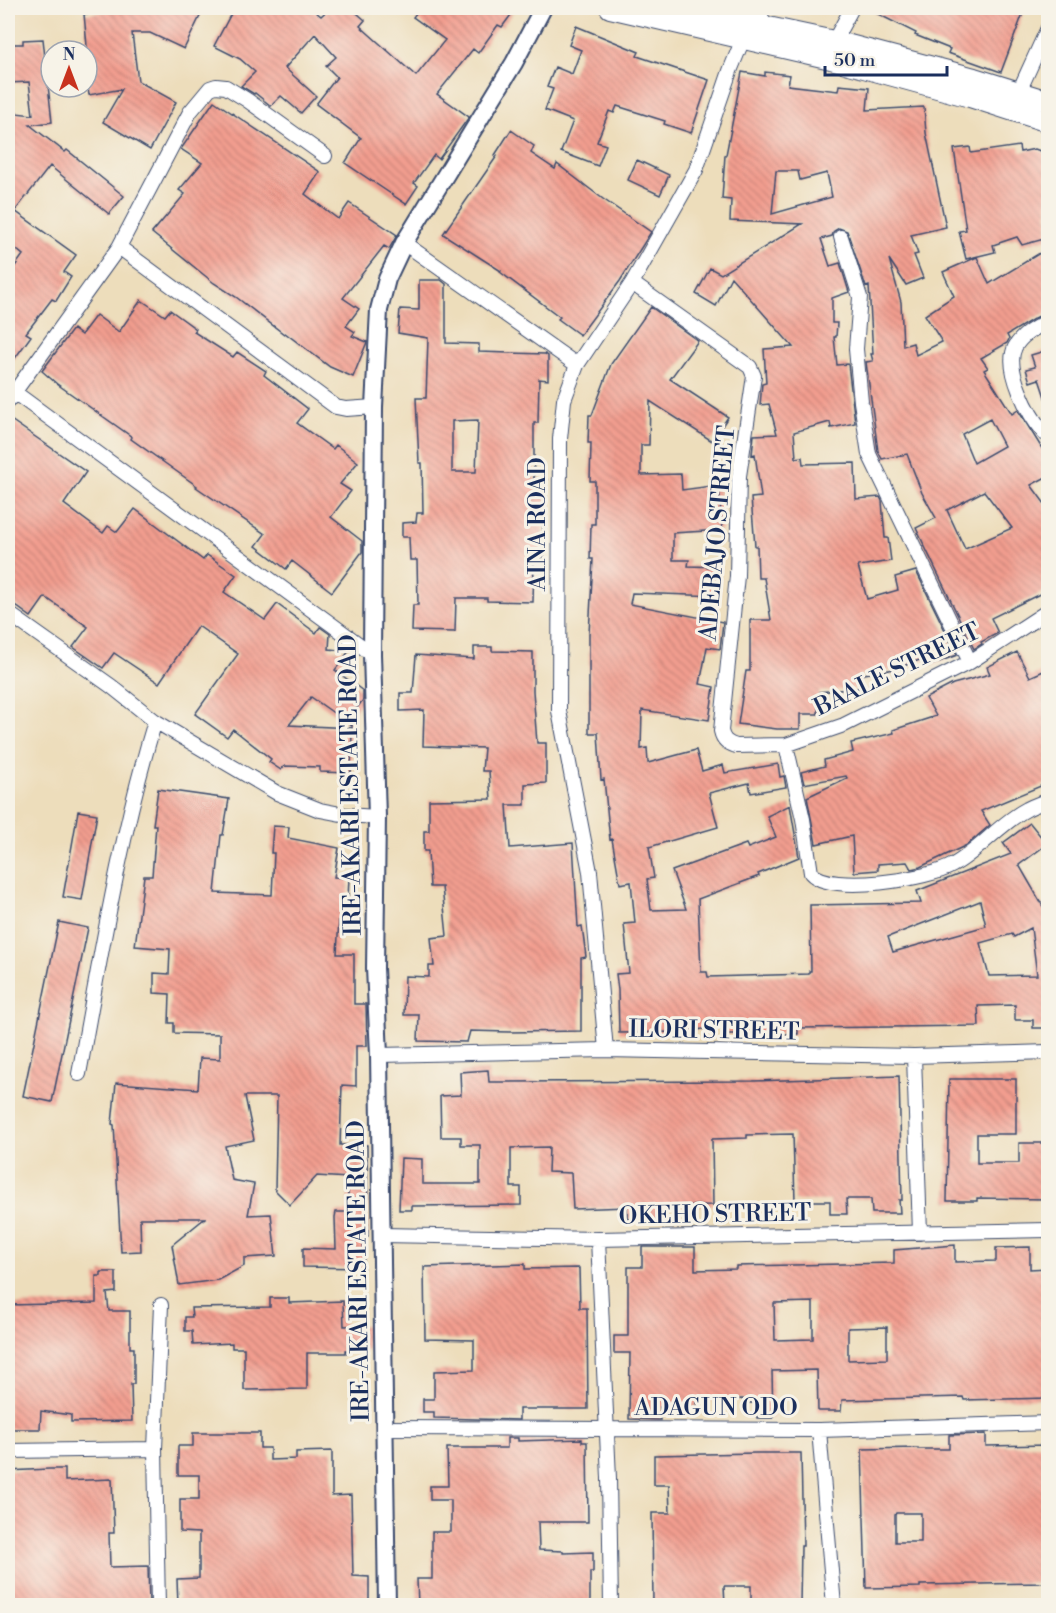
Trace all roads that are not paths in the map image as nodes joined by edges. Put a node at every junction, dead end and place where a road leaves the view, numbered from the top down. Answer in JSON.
{"nodes":[{"id":1,"x":543,"y":8,"type":"edge"},
{"id":2,"x":610,"y":8,"type":"edge"},
{"id":3,"x":679,"y":8,"type":"edge"},
{"id":4,"x":852,"y":8,"type":"edge"},
{"id":5,"x":754,"y":24,"type":"edge"},
{"id":6,"x":1048,"y":28,"type":"edge"},
{"id":7,"x":834,"y":41,"type":"junction"},
{"id":8,"x":1019,"y":91,"type":"junction"},
{"id":9,"x":1048,"y":101,"type":"edge"},
{"id":10,"x":1011,"y":111,"type":"junction"},
{"id":11,"x":1048,"y":122,"type":"edge"},
{"id":12,"x":325,"y":156,"type":"dead end"},
{"id":13,"x":841,"y":237,"type":"dead end"},
{"id":14,"x":404,"y":243,"type":"junction"},
{"id":15,"x":119,"y":247,"type":"junction"},
{"id":16,"x":633,"y":283,"type":"junction"},
{"id":17,"x":1048,"y":321,"type":"edge"},
{"id":18,"x":577,"y":365,"type":"junction"},
{"id":19,"x":11,"y":396,"type":"edge"},
{"id":20,"x":374,"y":406,"type":"junction"},
{"id":21,"x":1044,"y":433,"type":"dead end"},
{"id":22,"x":1048,"y":611,"type":"edge"},
{"id":23,"x":8,"y":613,"type":"edge"},
{"id":24,"x":372,"y":654,"type":"junction"},
{"id":25,"x":970,"y":662,"type":"junction"},
{"id":26,"x":155,"y":721,"type":"junction"},
{"id":27,"x":723,"y":739,"type":"joint"},
{"id":28,"x":786,"y":745,"type":"junction"},
{"id":29,"x":1048,"y":800,"type":"edge"},
{"id":30,"x":377,"y":817,"type":"junction"},
{"id":31,"x":606,"y":1050,"type":"junction"},
{"id":32,"x":1048,"y":1052,"type":"edge"},
{"id":33,"x":379,"y":1055,"type":"junction"},
{"id":34,"x":914,"y":1056,"type":"junction"},
{"id":35,"x":79,"y":1074,"type":"dead end"},
{"id":36,"x":1048,"y":1230,"type":"edge"},
{"id":37,"x":920,"y":1233,"type":"junction"},
{"id":38,"x":382,"y":1235,"type":"junction"},
{"id":39,"x":598,"y":1239,"type":"junction"},
{"id":40,"x":161,"y":1305,"type":"dead end"},
{"id":41,"x":1048,"y":1423,"type":"edge"},
{"id":42,"x":383,"y":1428,"type":"junction"},
{"id":43,"x":605,"y":1430,"type":"junction"},
{"id":44,"x":819,"y":1430,"type":"junction"},
{"id":45,"x":155,"y":1449,"type":"junction"},
{"id":46,"x":8,"y":1451,"type":"edge"},
{"id":47,"x":158,"y":1605,"type":"edge"},
{"id":48,"x":387,"y":1605,"type":"edge"},
{"id":49,"x":611,"y":1605,"type":"edge"},
{"id":50,"x":834,"y":1605,"type":"edge"}],
"edges":[{"from":1,"to":14,"type":"street","name":"IRE-AKARI ESTATE ROAD"},
{"from":2,"to":5,"type":"main road"},
{"from":3,"to":5,"type":"main road"},
{"from":4,"to":7,"type":"street"},
{"from":5,"to":7,"type":"main road"},
{"from":5,"to":10,"type":"main road"},
{"from":5,"to":16,"type":"street","name":"AINA ROAD"},
{"from":6,"to":8,"type":"street"},
{"from":7,"to":8,"type":"main road"},
{"from":8,"to":9,"type":"main road"},
{"from":8,"to":10,"type":"street"},
{"from":10,"to":11,"type":"main road"},
{"from":12,"to":15,"type":"street"},
{"from":13,"to":25,"type":"street"},
{"from":14,"to":18,"type":"street"},
{"from":14,"to":20,"type":"street","name":"IRE-AKARI ESTATE ROAD"},
{"from":15,"to":19,"type":"street"},
{"from":15,"to":20,"type":"street"},
{"from":16,"to":18,"type":"street","name":"AINA ROAD"},
{"from":16,"to":27,"type":"street","name":"ADEBAJO STREET"},
{"from":17,"to":21,"type":"street"},
{"from":18,"to":31,"type":"street","name":"AINA ROAD"},
{"from":19,"to":24,"type":"street"},
{"from":20,"to":24,"type":"street","name":"IRE-AKARI ESTATE ROAD"},
{"from":22,"to":25,"type":"street","name":"BAALE STREET"},
{"from":23,"to":26,"type":"street"},
{"from":24,"to":30,"type":"street","name":"IRE-AKARI ESTATE ROAD"},
{"from":25,"to":28,"type":"street","name":"BAALE STREET"},
{"from":26,"to":30,"type":"street"},
{"from":26,"to":35,"type":"street"},
{"from":27,"to":28,"type":"street","name":"BAALE STREET"},
{"from":28,"to":29,"type":"street"},
{"from":30,"to":33,"type":"street","name":"IRE-AKARI ESTATE ROAD"},
{"from":31,"to":33,"type":"street","name":"ILORI STREET"},
{"from":31,"to":34,"type":"street","name":"ILORI STREET"},
{"from":32,"to":34,"type":"street","name":"ILORI STREET"},
{"from":33,"to":38,"type":"street","name":"IRE-AKARI ESTATE ROAD"},
{"from":34,"to":37,"type":"street"},
{"from":36,"to":37,"type":"street","name":"OKEHO STREET"},
{"from":37,"to":39,"type":"street","name":"OKEHO STREET"},
{"from":38,"to":39,"type":"street","name":"OKEHO STREET"},
{"from":38,"to":42,"type":"street","name":"IRE-AKARI ESTATE ROAD"},
{"from":39,"to":43,"type":"street"},
{"from":40,"to":45,"type":"street"},
{"from":41,"to":44,"type":"street","name":"ADAGUN ODO"},
{"from":42,"to":43,"type":"street","name":"ADAGUN ODO"},
{"from":42,"to":48,"type":"street","name":"IRE-AKARI ESTATE ROAD"},
{"from":43,"to":44,"type":"street","name":"ADAGUN ODO"},
{"from":43,"to":49,"type":"street"},
{"from":44,"to":50,"type":"street"},
{"from":45,"to":46,"type":"street"},
{"from":45,"to":47,"type":"street"}]}
